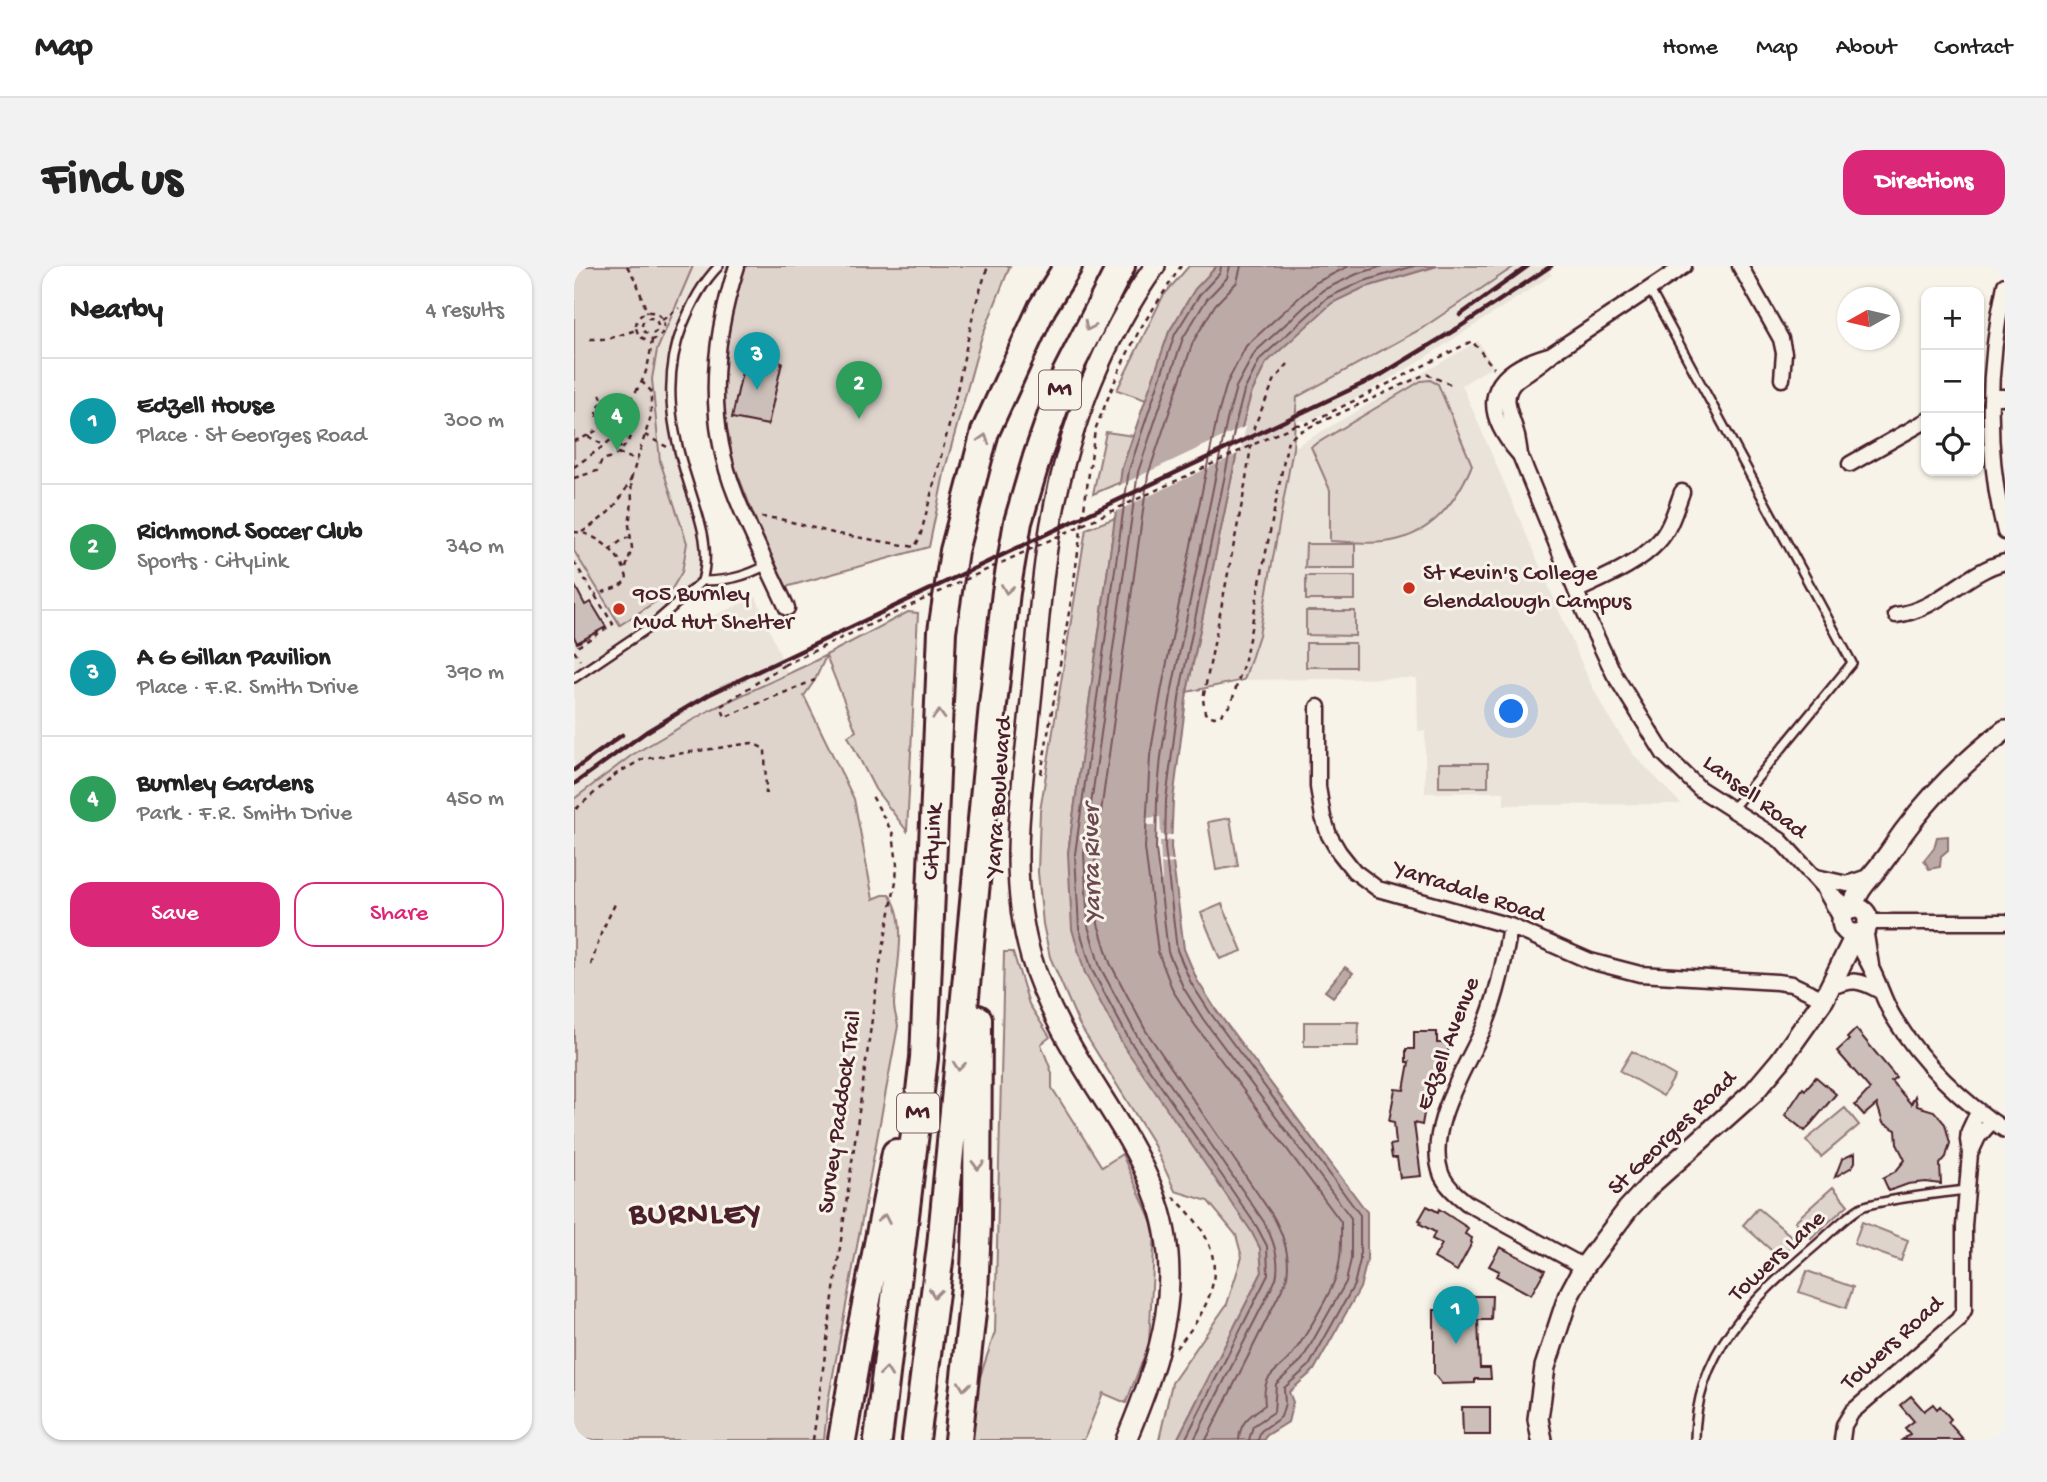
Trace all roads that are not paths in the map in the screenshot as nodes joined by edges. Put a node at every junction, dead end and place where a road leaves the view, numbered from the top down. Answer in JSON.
{"nodes":[{"id":1,"x":719,"y":266,"type":"edge"},
{"id":2,"x":737,"y":266,"type":"edge"},
{"id":3,"x":1068,"y":266,"type":"edge"},
{"id":4,"x":1121,"y":266,"type":"edge"},
{"id":5,"x":1155,"y":266,"type":"edge"},
{"id":6,"x":1684,"y":266,"type":"edge"},
{"id":7,"x":1740,"y":266,"type":"edge"},
{"id":8,"x":2005,"y":285,"type":"edge"},
{"id":9,"x":1650,"y":290,"type":"junction"},
{"id":10,"x":1782,"y":379,"type":"dead end"},
{"id":11,"x":1991,"y":395,"type":"edge"},
{"id":12,"x":1921,"y":424,"type":"edge"},
{"id":13,"x":1850,"y":464,"type":"dead end"},
{"id":14,"x":1682,"y":492,"type":"dead end"},
{"id":15,"x":2004,"y":527,"type":"edge"},
{"id":16,"x":2005,"y":562,"type":"edge"},
{"id":17,"x":767,"y":565,"type":"junction"},
{"id":18,"x":702,"y":581,"type":"junction"},
{"id":19,"x":1576,"y":592,"type":"junction"},
{"id":20,"x":787,"y":608,"type":"dead end"},
{"id":21,"x":1896,"y":615,"type":"dead end"},
{"id":22,"x":574,"y":678,"type":"edge"},
{"id":23,"x":1318,"y":707,"type":"dead end"},
{"id":24,"x":2005,"y":730,"type":"edge"},
{"id":25,"x":937,"y":783,"type":"junction"},
{"id":26,"x":1732,"y":808,"type":"junction"},
{"id":27,"x":1883,"y":862,"type":"junction"},
{"id":28,"x":1868,"y":877,"type":"junction"},
{"id":29,"x":1819,"y":882,"type":"junction"},
{"id":30,"x":975,"y":901,"type":"junction"},
{"id":31,"x":1855,"y":922,"type":"junction"},
{"id":32,"x":2005,"y":922,"type":"edge"},
{"id":33,"x":1510,"y":926,"type":"junction"},
{"id":34,"x":1830,"y":986,"type":"junction"},
{"id":35,"x":1880,"y":991,"type":"junction"},
{"id":36,"x":1978,"y":1112,"type":"junction"},
{"id":37,"x":1992,"y":1121,"type":"junction"},
{"id":38,"x":2005,"y":1130,"type":"edge"},
{"id":39,"x":1970,"y":1153,"type":"junction"},
{"id":40,"x":1966,"y":1190,"type":"junction"},
{"id":41,"x":1584,"y":1267,"type":"junction"},
{"id":42,"x":1538,"y":1419,"type":"junction"},
{"id":43,"x":842,"y":1440,"type":"edge"},
{"id":44,"x":878,"y":1440,"type":"edge"},
{"id":45,"x":916,"y":1440,"type":"edge"},
{"id":46,"x":958,"y":1440,"type":"edge"},
{"id":47,"x":1126,"y":1440,"type":"edge"},
{"id":48,"x":1531,"y":1440,"type":"edge"},
{"id":49,"x":1542,"y":1440,"type":"edge"},
{"id":50,"x":1695,"y":1440,"type":"edge"},
{"id":51,"x":1842,"y":1440,"type":"edge"}],
"edges":[{"from":1,"to":18,"type":"lane"},
{"from":2,"to":17,"type":"street"},
{"from":25,"to":3,"type":"highway","name":"CityLink","number":"M1","one_way":true},
{"from":4,"to":30,"type":"highway","name":"CityLink","number":"M1","one_way":true},
{"from":5,"to":47,"type":"street","name":"Yarra Boulevard"},
{"from":6,"to":9,"type":"street"},
{"from":7,"to":10,"type":"street"},
{"from":8,"to":11,"type":"street"},
{"from":9,"to":19,"type":"street","name":"Lansell Road"},
{"from":9,"to":26,"type":"lane"},
{"from":11,"to":15,"type":"street"},
{"from":12,"to":13,"type":"street"},
{"from":14,"to":19,"type":"street"},
{"from":16,"to":21,"type":"street"},
{"from":17,"to":18,"type":"lane"},
{"from":17,"to":20,"type":"street"},
{"from":18,"to":22,"type":"lane"},
{"from":19,"to":26,"type":"street","name":"Lansell Road"},
{"from":23,"to":33,"type":"street","name":"Yarradale Road"},
{"from":24,"to":27,"type":"street","name":"St Georges Road"},
{"from":43,"to":25,"type":"highway","one_way":true},
{"from":44,"to":25,"type":"highway","name":"CityLink","number":"M1","one_way":true},
{"from":26,"to":29,"type":"street","name":"Lansell Road"},
{"from":27,"to":28,"type":"street","name":"St Georges Road"},
{"from":27,"to":31,"type":"street","name":"St Georges Road"},
{"from":28,"to":29,"type":"street","name":"Lansell Road"},
{"from":28,"to":31,"type":"street","name":"St Georges Road"},
{"from":29,"to":31,"type":"street","name":"Lansell Road"},
{"from":30,"to":45,"type":"highway","name":"CityLink","number":"M1","one_way":true},
{"from":30,"to":46,"type":"highway","one_way":true},
{"from":31,"to":32,"type":"street"},
{"from":31,"to":34,"type":"street","name":"St Georges Road"},
{"from":31,"to":35,"type":"street"},
{"from":33,"to":34,"type":"street","name":"Yarradale Road"},
{"from":33,"to":41,"type":"street","name":"Edzell Avenue"},
{"from":34,"to":35,"type":"street"},
{"from":34,"to":41,"type":"street","name":"St Georges Road"},
{"from":35,"to":36,"type":"street"},
{"from":36,"to":37,"type":"street"},
{"from":36,"to":39,"type":"street","name":"Towers Road"},
{"from":37,"to":38,"type":"street"},
{"from":37,"to":39,"type":"street","name":"Towers Road"},
{"from":39,"to":40,"type":"street","name":"Towers Road"},
{"from":40,"to":50,"type":"lane","name":"Towers Lane"},
{"from":40,"to":51,"type":"street","name":"Towers Road"},
{"from":41,"to":42,"type":"street","name":"St Georges Road"},
{"from":42,"to":48,"type":"street","name":"St Georges Road"},
{"from":42,"to":49,"type":"street","name":"St Georges Road"}]}
